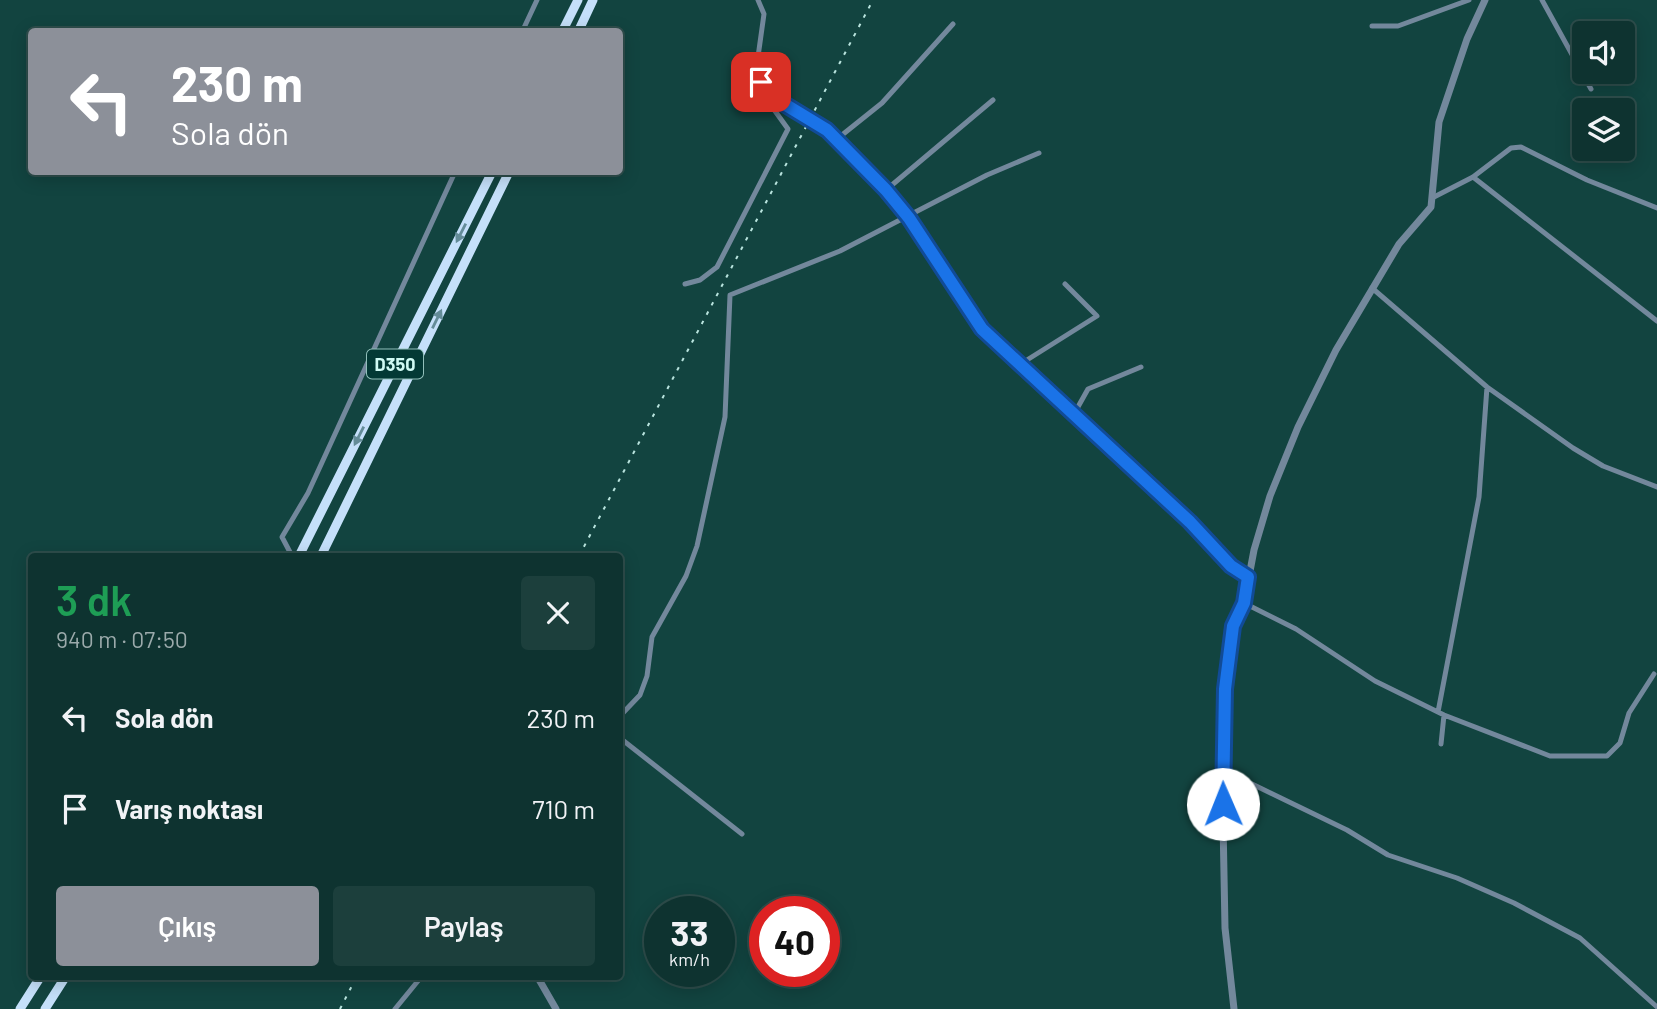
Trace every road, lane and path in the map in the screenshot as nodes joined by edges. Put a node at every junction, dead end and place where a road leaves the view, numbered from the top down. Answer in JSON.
{"nodes":[{"id":1,"x":537,"y":0,"type":"edge"},
{"id":2,"x":578,"y":0,"type":"edge"},
{"id":3,"x":593,"y":0,"type":"edge"},
{"id":4,"x":758,"y":0,"type":"edge"},
{"id":5,"x":1469,"y":0,"type":"edge"},
{"id":6,"x":1485,"y":0,"type":"edge"},
{"id":7,"x":1542,"y":0,"type":"edge"},
{"id":8,"x":953,"y":24,"type":"dead end"},
{"id":9,"x":1372,"y":26,"type":"dead end"},
{"id":10,"x":524,"y":28,"type":"edge"},
{"id":11,"x":564,"y":28,"type":"edge"},
{"id":12,"x":580,"y":28,"type":"edge"},
{"id":13,"x":1591,"y":89,"type":"dead end"},
{"id":14,"x":771,"y":96,"type":"junction"},
{"id":15,"x":993,"y":100,"type":"dead end"},
{"id":16,"x":837,"y":139,"type":"junction"},
{"id":17,"x":1039,"y":153,"type":"dead end"},
{"id":18,"x":454,"y":175,"type":"edge"},
{"id":19,"x":490,"y":175,"type":"edge"},
{"id":20,"x":508,"y":175,"type":"edge"},
{"id":21,"x":1474,"y":177,"type":"junction"},
{"id":22,"x":886,"y":190,"type":"junction"},
{"id":23,"x":1434,"y":197,"type":"junction"},
{"id":24,"x":1657,"y":208,"type":"edge"},
{"id":25,"x":909,"y":218,"type":"junction"},
{"id":26,"x":685,"y":284,"type":"dead end"},
{"id":27,"x":1065,"y":284,"type":"dead end"},
{"id":28,"x":1372,"y":288,"type":"junction"},
{"id":29,"x":1657,"y":321,"type":"edge"},
{"id":30,"x":1019,"y":365,"type":"junction"},
{"id":31,"x":1141,"y":367,"type":"dead end"},
{"id":32,"x":1487,"y":387,"type":"junction"},
{"id":33,"x":1074,"y":414,"type":"junction"},
{"id":34,"x":1657,"y":487,"type":"edge"},
{"id":35,"x":290,"y":553,"type":"edge"},
{"id":36,"x":301,"y":553,"type":"edge"},
{"id":37,"x":322,"y":553,"type":"edge"},
{"id":38,"x":1248,"y":577,"type":"junction"},
{"id":39,"x":1244,"y":603,"type":"junction"},
{"id":40,"x":1654,"y":674,"type":"dead end"},
{"id":41,"x":623,"y":713,"type":"edge"},
{"id":42,"x":1441,"y":714,"type":"junction"},
{"id":43,"x":623,"y":740,"type":"edge"},
{"id":44,"x":1441,"y":744,"type":"dead end"},
{"id":45,"x":1222,"y":776,"type":"junction"},
{"id":46,"x":742,"y":834,"type":"dead end"},
{"id":47,"x":38,"y":980,"type":"edge"},
{"id":48,"x":63,"y":980,"type":"edge"},
{"id":49,"x":419,"y":980,"type":"edge"},
{"id":50,"x":539,"y":980,"type":"edge"},
{"id":51,"x":1657,"y":1007,"type":"edge"},
{"id":52,"x":20,"y":1009,"type":"edge"},
{"id":53,"x":45,"y":1009,"type":"edge"},
{"id":54,"x":394,"y":1009,"type":"edge"},
{"id":55,"x":556,"y":1009,"type":"edge"},
{"id":56,"x":1234,"y":1009,"type":"edge"}],
"edges":[{"from":1,"to":10,"type":"street"},
{"from":2,"to":11,"type":"highway"},
{"from":3,"to":12,"type":"highway"},
{"from":4,"to":14,"type":"street"},
{"from":5,"to":9,"type":"street"},
{"from":6,"to":23,"type":"street"},
{"from":7,"to":13,"type":"street"},
{"from":8,"to":16,"type":"street"},
{"from":14,"to":16,"type":"street"},
{"from":14,"to":26,"type":"street"},
{"from":15,"to":22,"type":"street"},
{"from":16,"to":22,"type":"street"},
{"from":17,"to":25,"type":"street"},
{"from":18,"to":35,"type":"street"},
{"from":19,"to":36,"type":"highway","number":"D350","one_way":true},
{"from":37,"to":20,"type":"highway","number":"D350","one_way":true},
{"from":21,"to":23,"type":"street"},
{"from":21,"to":24,"type":"street"},
{"from":21,"to":29,"type":"street"},
{"from":22,"to":25,"type":"street"},
{"from":23,"to":28,"type":"street"},
{"from":25,"to":30,"type":"street"},
{"from":25,"to":41,"type":"street"},
{"from":27,"to":30,"type":"street"},
{"from":28,"to":32,"type":"street"},
{"from":28,"to":38,"type":"street"},
{"from":30,"to":33,"type":"street"},
{"from":31,"to":33,"type":"street"},
{"from":32,"to":34,"type":"street"},
{"from":32,"to":42,"type":"street"},
{"from":33,"to":38,"type":"street"},
{"from":38,"to":39,"type":"street"},
{"from":39,"to":42,"type":"street"},
{"from":39,"to":45,"type":"street"},
{"from":40,"to":42,"type":"street"},
{"from":42,"to":44,"type":"street"},
{"from":43,"to":46,"type":"street"},
{"from":45,"to":51,"type":"street"},
{"from":45,"to":56,"type":"street"},
{"from":47,"to":52,"type":"highway"},
{"from":48,"to":53,"type":"highway"},
{"from":49,"to":54,"type":"street"},
{"from":50,"to":55,"type":"street"}]}
